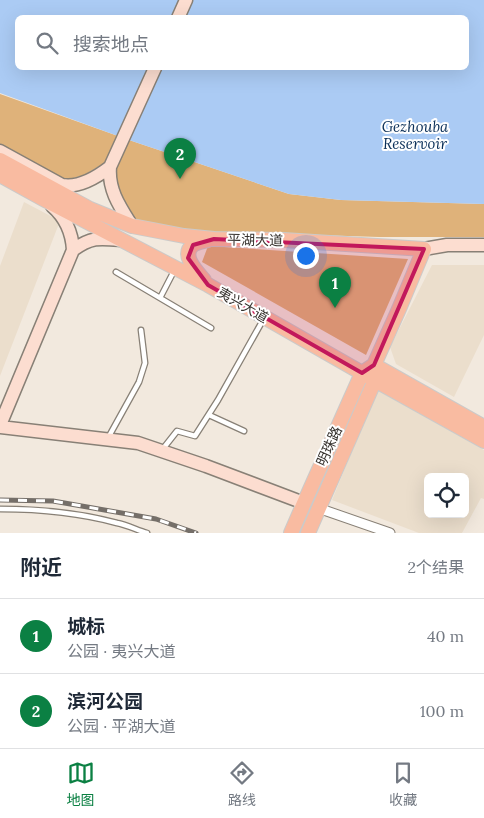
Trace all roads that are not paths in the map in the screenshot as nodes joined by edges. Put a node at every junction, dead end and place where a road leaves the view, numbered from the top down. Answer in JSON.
{"nodes":[{"id":1,"x":186,"y":0,"type":"edge"},
{"id":2,"x":179,"y":15,"type":"edge"},
{"id":3,"x":154,"y":70,"type":"edge"},
{"id":4,"x":0,"y":151,"type":"edge"},
{"id":5,"x":0,"y":160,"type":"edge"},
{"id":6,"x":110,"y":167,"type":"junction"},
{"id":7,"x":0,"y":175,"type":"edge"},
{"id":8,"x":47,"y":201,"type":"junction"},
{"id":9,"x":132,"y":226,"type":"junction"},
{"id":10,"x":214,"y":239,"type":"junction"},
{"id":11,"x":124,"y":241,"type":"junction"},
{"id":12,"x":484,"y":245,"type":"edge"},
{"id":13,"x":424,"y":249,"type":"junction"},
{"id":14,"x":73,"y":250,"type":"junction"},
{"id":15,"x":484,"y":251,"type":"edge"},
{"id":16,"x":175,"y":268,"type":"junction"},
{"id":17,"x":116,"y":272,"type":"dead end"},
{"id":18,"x":208,"y":285,"type":"junction"},
{"id":19,"x":160,"y":298,"type":"junction"},
{"id":20,"x":264,"y":318,"type":"junction"},
{"id":21,"x":211,"y":328,"type":"dead end"},
{"id":22,"x":141,"y":330,"type":"dead end"},
{"id":23,"x":374,"y":364,"type":"junction"},
{"id":24,"x":362,"y":373,"type":"junction"},
{"id":25,"x":375,"y":380,"type":"junction"},
{"id":26,"x":209,"y":415,"type":"junction"},
{"id":27,"x":0,"y":426,"type":"edge"},
{"id":28,"x":484,"y":427,"type":"edge"},
{"id":29,"x":244,"y":431,"type":"dead end"},
{"id":30,"x":107,"y":439,"type":"junction"},
{"id":31,"x":484,"y":441,"type":"edge"},
{"id":32,"x":161,"y":451,"type":"junction"},
{"id":33,"x":304,"y":503,"type":"junction"},
{"id":34,"x":318,"y":508,"type":"junction"},
{"id":35,"x":0,"y":509,"type":"edge"},
{"id":36,"x":147,"y":533,"type":"edge"},
{"id":37,"x":292,"y":533,"type":"edge"},
{"id":38,"x":308,"y":533,"type":"edge"},
{"id":39,"x":390,"y":533,"type":"edge"}],
"edges":[{"from":1,"to":2,"type":"street"},
{"from":3,"to":6,"type":"street"},
{"from":4,"to":6,"type":"street"},
{"from":5,"to":9,"type":"main road","name":"平湖大道"},
{"from":6,"to":9,"type":"street"},
{"from":7,"to":8,"type":"main road","name":"夷兴大道"},
{"from":8,"to":11,"type":"main road","name":"夷兴大道"},
{"from":8,"to":14,"type":"street"},
{"from":9,"to":10,"type":"main road","name":"平湖大道"},
{"from":10,"to":13,"type":"main road","name":"平湖大道"},
{"from":10,"to":18,"type":"main road"},
{"from":11,"to":14,"type":"street"},
{"from":11,"to":16,"type":"main road","name":"夷兴大道"},
{"from":12,"to":13,"type":"street","name":"平湖大道"},
{"from":13,"to":15,"type":"street","name":"平湖大道"},
{"from":13,"to":23,"type":"main road","name":"明珠路"},
{"from":14,"to":27,"type":"street"},
{"from":16,"to":18,"type":"main road","name":"夷兴大道"},
{"from":16,"to":19,"type":"lane"},
{"from":17,"to":19,"type":"lane"},
{"from":18,"to":20,"type":"main road","name":"夷兴大道"},
{"from":19,"to":21,"type":"lane"},
{"from":20,"to":24,"type":"main road","name":"夷兴大道"},
{"from":20,"to":26,"type":"lane"},
{"from":22,"to":30,"type":"lane"},
{"from":23,"to":24,"type":"main road","name":"明珠路"},
{"from":23,"to":25,"type":"main road","name":"明珠路"},
{"from":23,"to":28,"type":"main road"},
{"from":24,"to":25,"type":"main road","name":"夷兴大道"},
{"from":24,"to":33,"type":"main road","name":"明珠路"},
{"from":25,"to":31,"type":"main road","name":"夷兴大道"},
{"from":25,"to":34,"type":"main road","name":"明珠路"},
{"from":26,"to":29,"type":"lane"},
{"from":26,"to":32,"type":"lane"},
{"from":27,"to":30,"type":"street"},
{"from":30,"to":32,"type":"street"},
{"from":32,"to":33,"type":"street"},
{"from":33,"to":37,"type":"main road","name":"明珠路"},
{"from":34,"to":38,"type":"main road","name":"明珠路"},
{"from":34,"to":39,"type":"street"},
{"from":35,"to":36,"type":"lane"}]}
